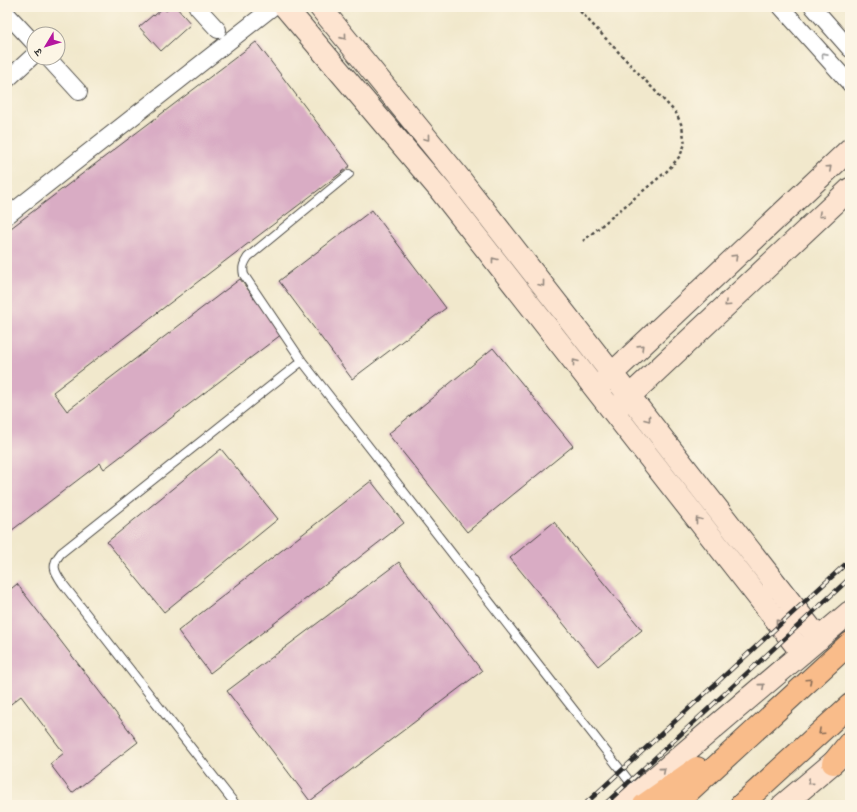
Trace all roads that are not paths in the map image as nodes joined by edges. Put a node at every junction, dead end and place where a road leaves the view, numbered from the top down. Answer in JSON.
{"nodes":[{"id":1,"x":198,"y":7,"type":"edge"},
{"id":2,"x":273,"y":7,"type":"edge"},
{"id":3,"x":285,"y":7,"type":"edge"},
{"id":4,"x":320,"y":7,"type":"edge"},
{"id":5,"x":781,"y":7,"type":"edge"},
{"id":6,"x":813,"y":7,"type":"edge"},
{"id":7,"x":7,"y":14,"type":"edge"},
{"id":8,"x":218,"y":30,"type":"dead end"},
{"id":9,"x":26,"y":34,"type":"edge"},
{"id":10,"x":850,"y":49,"type":"edge"},
{"id":11,"x":26,"y":62,"type":"edge"},
{"id":12,"x":55,"y":66,"type":"edge"},
{"id":13,"x":7,"y":80,"type":"edge"},
{"id":14,"x":850,"y":84,"type":"edge"},
{"id":15,"x":79,"y":92,"type":"dead end"},
{"id":16,"x":850,"y":149,"type":"edge"},
{"id":17,"x":349,"y":174,"type":"dead end"},
{"id":18,"x":850,"y":189,"type":"edge"},
{"id":19,"x":7,"y":216,"type":"edge"},
{"id":20,"x":302,"y":361,"type":"junction"},
{"id":21,"x":612,"y":374,"type":"junction"},
{"id":22,"x":595,"y":389,"type":"junction"},
{"id":23,"x":630,"y":396,"type":"junction"},
{"id":24,"x":613,"y":412,"type":"junction"},
{"id":25,"x":850,"y":612,"type":"edge"},
{"id":26,"x":819,"y":639,"type":"junction"},
{"id":27,"x":850,"y":643,"type":"edge"},
{"id":28,"x":802,"y":653,"type":"junction"},
{"id":29,"x":850,"y":705,"type":"edge"},
{"id":30,"x":770,"y":717,"type":"junction"},
{"id":31,"x":850,"y":742,"type":"edge"},
{"id":32,"x":850,"y":748,"type":"edge"},
{"id":33,"x":833,"y":763,"type":"junction"},
{"id":34,"x":635,"y":801,"type":"edge"},
{"id":35,"x":236,"y":805,"type":"edge"},
{"id":36,"x":674,"y":805,"type":"edge"},
{"id":37,"x":741,"y":805,"type":"edge"},
{"id":38,"x":783,"y":805,"type":"edge"}],
"edges":[{"from":1,"to":8,"type":"street"},
{"from":2,"to":19,"type":"street"},
{"from":22,"to":3,"type":"main road","one_way":true},
{"from":4,"to":21,"type":"main road","one_way":true},
{"from":14,"to":5,"type":"street","one_way":true},
{"from":6,"to":10,"type":"street"},
{"from":7,"to":9,"type":"street"},
{"from":11,"to":13,"type":"street"},
{"from":12,"to":15,"type":"street"},
{"from":21,"to":16,"type":"main road","one_way":true},
{"from":17,"to":20,"type":"lane"},
{"from":18,"to":23,"type":"main road","one_way":true},
{"from":20,"to":34,"type":"lane"},
{"from":20,"to":35,"type":"lane"},
{"from":21,"to":22,"type":"main road"},
{"from":21,"to":23,"type":"main road"},
{"from":22,"to":24,"type":"main road"},
{"from":23,"to":24,"type":"main road"},
{"from":23,"to":26,"type":"main road","one_way":true},
{"from":28,"to":24,"type":"main road","one_way":true},
{"from":25,"to":26,"type":"main road"},
{"from":26,"to":28,"type":"main road"},
{"from":30,"to":27,"type":"highway","one_way":true},
{"from":34,"to":28,"type":"main road","one_way":true},
{"from":29,"to":37,"type":"highway","one_way":true},
{"from":30,"to":34,"type":"highway"},
{"from":30,"to":36,"type":"highway"},
{"from":31,"to":33,"type":"highway"},
{"from":32,"to":33,"type":"main road"},
{"from":33,"to":38,"type":"main road","one_way":true}]}
